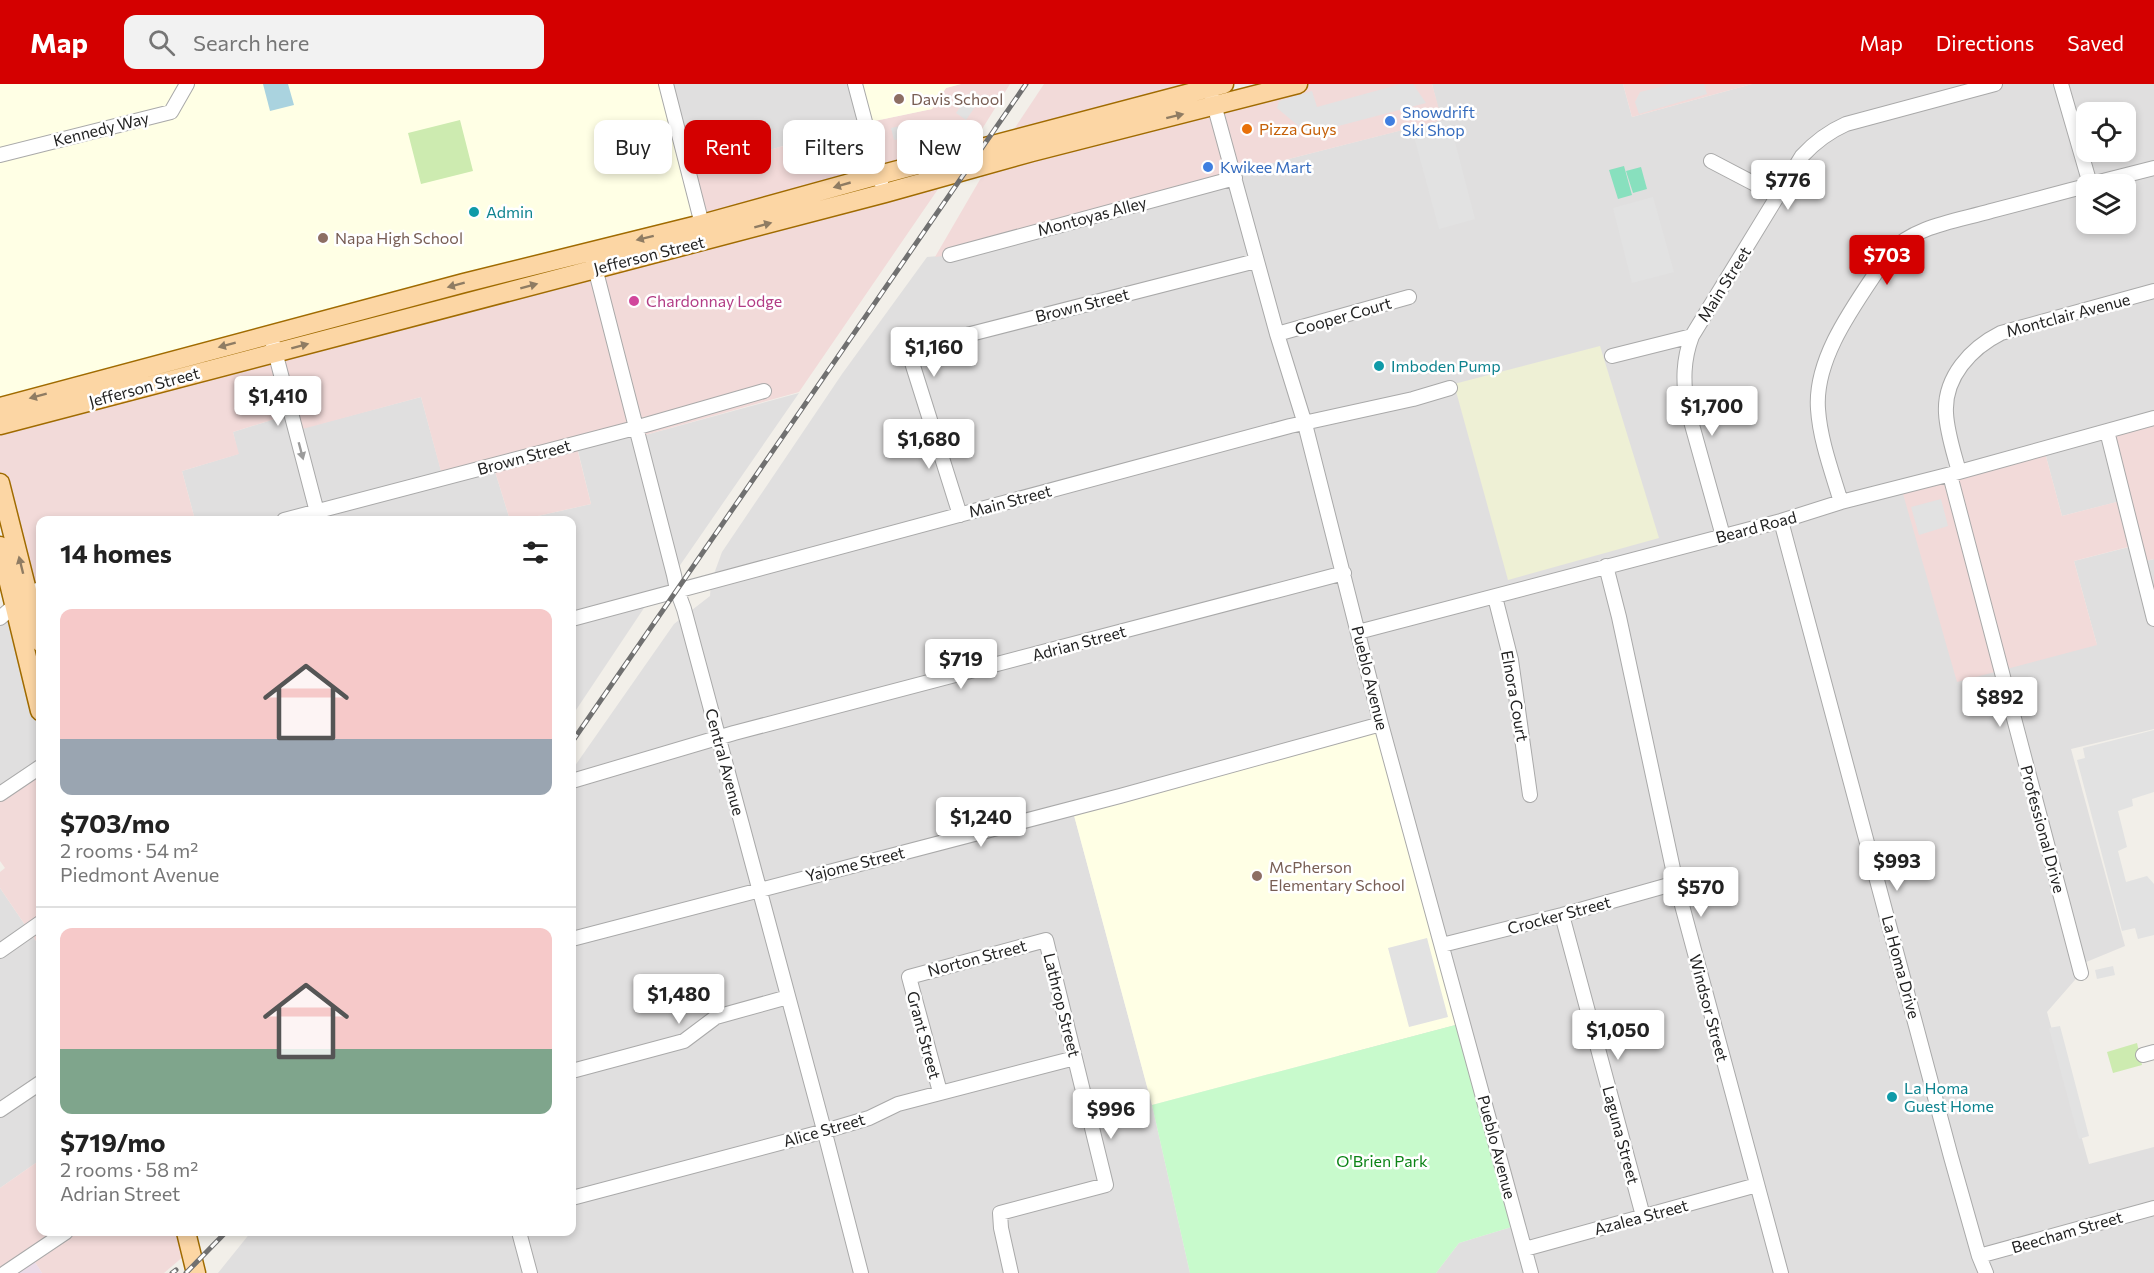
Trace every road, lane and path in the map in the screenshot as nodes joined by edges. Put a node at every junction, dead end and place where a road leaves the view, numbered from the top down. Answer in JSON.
{"nodes":[{"id":1,"x":187,"y":84,"type":"edge"},
{"id":2,"x":666,"y":84,"type":"edge"},
{"id":3,"x":855,"y":84,"type":"edge"},
{"id":4,"x":1298,"y":84,"type":"edge"},
{"id":5,"x":1995,"y":84,"type":"edge"},
{"id":6,"x":2061,"y":84,"type":"edge"},
{"id":7,"x":1214,"y":85,"type":"edge"},
{"id":8,"x":1215,"y":106,"type":"junction"},
{"id":9,"x":0,"y":155,"type":"edge"},
{"id":10,"x":1711,"y":161,"type":"dead end"},
{"id":11,"x":2154,"y":168,"type":"edge"},
{"id":12,"x":2086,"y":174,"type":"edge"},
{"id":13,"x":2131,"y":174,"type":"edge"},
{"id":14,"x":879,"y":175,"type":"junction"},
{"id":15,"x":1235,"y":178,"type":"junction"},
{"id":16,"x":2076,"y":189,"type":"edge"},
{"id":17,"x":885,"y":193,"type":"junction"},
{"id":18,"x":1778,"y":196,"type":"junction"},
{"id":19,"x":704,"y":232,"type":"junction"},
{"id":20,"x":950,"y":255,"type":"dead end"},
{"id":21,"x":593,"y":260,"type":"junction"},
{"id":22,"x":1256,"y":261,"type":"junction"},
{"id":23,"x":2154,"y":291,"type":"edge"},
{"id":24,"x":1409,"y":297,"type":"dead end"},
{"id":25,"x":270,"y":333,"type":"junction"},
{"id":26,"x":1277,"y":334,"type":"junction"},
{"id":27,"x":1692,"y":336,"type":"junction"},
{"id":28,"x":276,"y":353,"type":"junction"},
{"id":29,"x":1612,"y":356,"type":"dead end"},
{"id":30,"x":1450,"y":388,"type":"dead end"},
{"id":31,"x":764,"y":391,"type":"dead end"},
{"id":32,"x":0,"y":407,"type":"edge"},
{"id":33,"x":2154,"y":418,"type":"edge"},
{"id":34,"x":1305,"y":424,"type":"junction"},
{"id":35,"x":0,"y":425,"type":"edge"},
{"id":36,"x":635,"y":428,"type":"junction"},
{"id":37,"x":2108,"y":431,"type":"junction"},
{"id":38,"x":1955,"y":474,"type":"junction"},
{"id":39,"x":0,"y":483,"type":"edge"},
{"id":40,"x":1841,"y":502,"type":"junction"},
{"id":41,"x":317,"y":512,"type":"junction"},
{"id":42,"x":960,"y":515,"type":"junction"},
{"id":43,"x":300,"y":516,"type":"edge"},
{"id":44,"x":1781,"y":521,"type":"junction"},
{"id":45,"x":1723,"y":536,"type":"junction"},
{"id":46,"x":0,"y":546,"type":"edge"},
{"id":47,"x":1606,"y":566,"type":"junction"},
{"id":48,"x":1344,"y":573,"type":"junction"},
{"id":49,"x":676,"y":590,"type":"junction"},
{"id":50,"x":28,"y":596,"type":"edge"},
{"id":51,"x":1495,"y":597,"type":"junction"},
{"id":52,"x":0,"y":618,"type":"edge"},
{"id":53,"x":576,"y":618,"type":"edge"},
{"id":54,"x":2154,"y":619,"type":"edge"},
{"id":55,"x":36,"y":627,"type":"edge"},
{"id":56,"x":1358,"y":632,"type":"junction"},
{"id":57,"x":36,"y":673,"type":"edge"},
{"id":58,"x":1381,"y":724,"type":"junction"},
{"id":59,"x":718,"y":738,"type":"junction"},
{"id":60,"x":36,"y":770,"type":"edge"},
{"id":61,"x":576,"y":780,"type":"edge"},
{"id":62,"x":0,"y":794,"type":"edge"},
{"id":63,"x":1530,"y":795,"type":"dead end"},
{"id":64,"x":1676,"y":883,"type":"junction"},
{"id":65,"x":760,"y":888,"type":"junction"},
{"id":66,"x":1562,"y":915,"type":"junction"},
{"id":67,"x":36,"y":926,"type":"edge"},
{"id":68,"x":576,"y":938,"type":"edge"},
{"id":69,"x":1046,"y":940,"type":"joint"},
{"id":70,"x":1442,"y":945,"type":"junction"},
{"id":71,"x":0,"y":951,"type":"edge"},
{"id":72,"x":2081,"y":974,"type":"dead end"},
{"id":73,"x":909,"y":977,"type":"joint"},
{"id":74,"x":788,"y":997,"type":"junction"},
{"id":75,"x":1075,"y":1058,"type":"junction"},
{"id":76,"x":576,"y":1070,"type":"edge"},
{"id":77,"x":36,"y":1086,"type":"edge"},
{"id":78,"x":939,"y":1092,"type":"junction"},
{"id":79,"x":0,"y":1110,"type":"edge"},
{"id":80,"x":825,"y":1131,"type":"junction"},
{"id":81,"x":1757,"y":1185,"type":"junction"},
{"id":82,"x":576,"y":1197,"type":"edge"},
{"id":83,"x":2154,"y":1208,"type":"edge"},
{"id":84,"x":1643,"y":1216,"type":"junction"},
{"id":85,"x":60,"y":1236,"type":"edge"},
{"id":86,"x":187,"y":1236,"type":"edge"},
{"id":87,"x":520,"y":1236,"type":"edge"},
{"id":88,"x":1525,"y":1250,"type":"junction"},
{"id":89,"x":1979,"y":1256,"type":"junction"},
{"id":90,"x":5,"y":1273,"type":"edge"},
{"id":91,"x":196,"y":1273,"type":"edge"},
{"id":92,"x":530,"y":1273,"type":"edge"},
{"id":93,"x":861,"y":1273,"type":"edge"},
{"id":94,"x":1011,"y":1273,"type":"edge"},
{"id":95,"x":1531,"y":1273,"type":"edge"},
{"id":96,"x":1781,"y":1273,"type":"edge"},
{"id":97,"x":1986,"y":1273,"type":"edge"}],
"edges":[{"from":1,"to":9,"type":"street","name":"Kennedy Way"},
{"from":2,"to":19,"type":"street"},
{"from":3,"to":14,"type":"street"},
{"from":4,"to":8,"type":"main road","name":"Jefferson Street"},
{"from":5,"to":18,"type":"street","name":"Main Street"},
{"from":6,"to":12,"type":"street"},
{"from":7,"to":8,"type":"street","name":"Pueblo Avenue"},
{"from":7,"to":14,"type":"main road","name":"Jefferson Street"},
{"from":8,"to":15,"type":"street","name":"Pueblo Avenue"},
{"from":17,"to":8,"type":"main road","name":"Jefferson Street","one_way":true},
{"from":10,"to":18,"type":"street"},
{"from":11,"to":13,"type":"street"},
{"from":14,"to":17,"type":"street"},
{"from":14,"to":19,"type":"main road","name":"Jefferson Street","one_way":true},
{"from":15,"to":20,"type":"street","name":"Montoyas Alley"},
{"from":15,"to":22,"type":"street","name":"Pueblo Avenue"},
{"from":16,"to":40,"type":"street"},
{"from":19,"to":17,"type":"main road","name":"Jefferson Street","one_way":true},
{"from":18,"to":27,"type":"street","name":"Main Street"},
{"from":19,"to":21,"type":"main road","name":"Jefferson Street"},
{"from":21,"to":25,"type":"main road","name":"Jefferson Street","one_way":true},
{"from":28,"to":21,"type":"main road","name":"Jefferson Street","one_way":true},
{"from":21,"to":36,"type":"street","name":"Central Avenue"},
{"from":22,"to":26,"type":"street","name":"Pueblo Avenue"},
{"from":22,"to":42,"type":"street","name":"Brown Street"},
{"from":23,"to":38,"type":"street","name":"Montclair Avenue"},
{"from":24,"to":26,"type":"street","name":"Cooper Court"},
{"from":25,"to":28,"type":"street"},
{"from":25,"to":32,"type":"main road","name":"Jefferson Street","one_way":true},
{"from":26,"to":34,"type":"street","name":"Pueblo Avenue"},
{"from":27,"to":29,"type":"street","name":"Main Street"},
{"from":27,"to":45,"type":"street"},
{"from":28,"to":35,"type":"main road","name":"Jefferson Street"},
{"from":28,"to":41,"type":"street","one_way":true},
{"from":30,"to":34,"type":"street","name":"Main Street"},
{"from":31,"to":36,"type":"street","name":"Brown Street"},
{"from":33,"to":37,"type":"street","name":"Beard Road"},
{"from":34,"to":42,"type":"street","name":"Main Street"},
{"from":34,"to":48,"type":"street","name":"Pueblo Avenue"},
{"from":36,"to":41,"type":"street","name":"Brown Street"},
{"from":36,"to":49,"type":"street","name":"Central Avenue"},
{"from":37,"to":38,"type":"street","name":"Beard Road"},
{"from":37,"to":54,"type":"street"},
{"from":38,"to":40,"type":"street","name":"Beard Road"},
{"from":38,"to":72,"type":"street","name":"Professional Drive"},
{"from":50,"to":39,"type":"main road","one_way":true},
{"from":40,"to":44,"type":"street","name":"Beard Road"},
{"from":41,"to":43,"type":"street","name":"Brown Street"},
{"from":42,"to":49,"type":"street","name":"Main Street"},
{"from":44,"to":45,"type":"street","name":"Beard Road"},
{"from":44,"to":89,"type":"street","name":"La Homa Drive"},
{"from":45,"to":47,"type":"street","name":"Beard Road"},
{"from":46,"to":50,"type":"main road"},
{"from":47,"to":51,"type":"street","name":"Beard Road"},
{"from":47,"to":64,"type":"street","name":"Windsor Street"},
{"from":48,"to":56,"type":"street","name":"Pueblo Avenue"},
{"from":48,"to":59,"type":"street","name":"Adrian Street"},
{"from":49,"to":53,"type":"street","name":"Main Street"},
{"from":49,"to":59,"type":"street","name":"Central Avenue"},
{"from":50,"to":52,"type":"street"},
{"from":50,"to":55,"type":"main road"},
{"from":50,"to":57,"type":"main road"},
{"from":51,"to":56,"type":"street","name":"Beard Road"},
{"from":51,"to":63,"type":"street","name":"Elnora Court"},
{"from":56,"to":58,"type":"street","name":"Pueblo Avenue"},
{"from":58,"to":65,"type":"street","name":"Yajome Street"},
{"from":58,"to":70,"type":"street","name":"Pueblo Avenue"},
{"from":59,"to":61,"type":"street","name":"Adrian Street"},
{"from":59,"to":65,"type":"street","name":"Central Avenue"},
{"from":60,"to":62,"type":"street"},
{"from":64,"to":66,"type":"street","name":"Crocker Street"},
{"from":64,"to":81,"type":"street","name":"Windsor Street"},
{"from":65,"to":68,"type":"street","name":"Yajome Street"},
{"from":65,"to":74,"type":"street","name":"Central Avenue"},
{"from":66,"to":70,"type":"street","name":"Crocker Street"},
{"from":66,"to":84,"type":"street","name":"Laguna Street"},
{"from":67,"to":71,"type":"street"},
{"from":69,"to":73,"type":"street","name":"Norton Street"},
{"from":69,"to":75,"type":"street","name":"Lathrop Street"},
{"from":70,"to":88,"type":"street","name":"Pueblo Avenue"},
{"from":73,"to":78,"type":"street","name":"Grant Street"},
{"from":74,"to":76,"type":"street"},
{"from":74,"to":80,"type":"street","name":"Central Avenue"},
{"from":75,"to":78,"type":"street","name":"Alice Street"},
{"from":75,"to":94,"type":"street","name":"Lathrop Street"},
{"from":77,"to":79,"type":"street"},
{"from":78,"to":80,"type":"street","name":"Alice Street"},
{"from":80,"to":82,"type":"street","name":"Alice Street"},
{"from":80,"to":93,"type":"street","name":"Central Avenue"},
{"from":81,"to":84,"type":"street","name":"Azalea Street"},
{"from":81,"to":96,"type":"street","name":"Windsor Street"},
{"from":83,"to":89,"type":"street","name":"Beecham Street"},
{"from":84,"to":88,"type":"street","name":"Azalea Street"},
{"from":85,"to":90,"type":"street"},
{"from":86,"to":91,"type":"main road"},
{"from":87,"to":92,"type":"street"},
{"from":88,"to":95,"type":"street","name":"Pueblo Avenue"},
{"from":89,"to":97,"type":"street","name":"La Homa Drive"}]}
